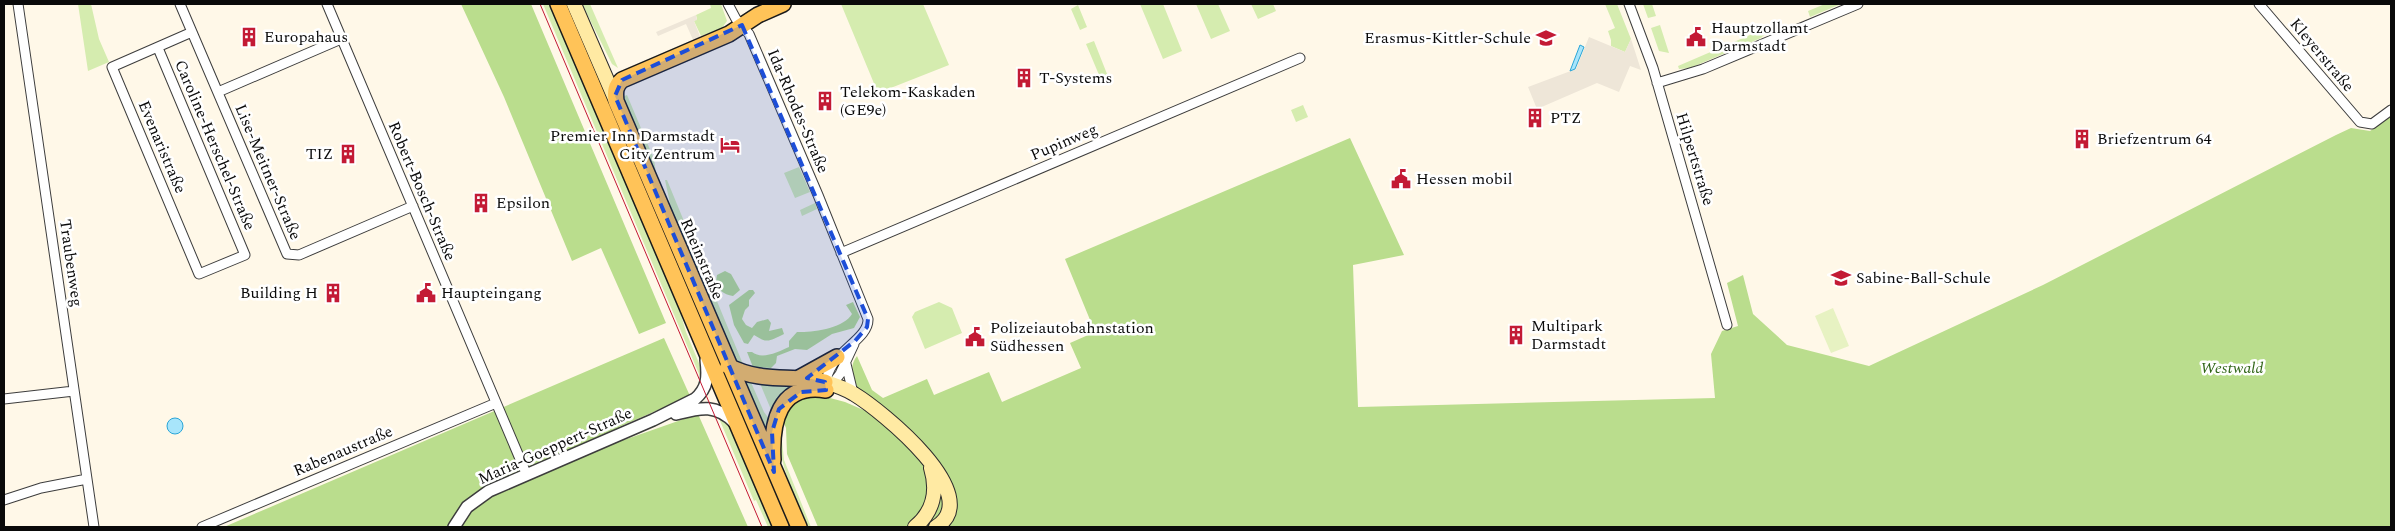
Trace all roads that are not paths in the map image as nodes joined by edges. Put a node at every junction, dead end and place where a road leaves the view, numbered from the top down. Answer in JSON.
{"nodes":[{"id":1,"x":18,"y":4,"type":"edge"},
{"id":2,"x":180,"y":4,"type":"edge"},
{"id":3,"x":327,"y":4,"type":"edge"},
{"id":4,"x":558,"y":4,"type":"edge"},
{"id":5,"x":574,"y":4,"type":"edge"},
{"id":6,"x":728,"y":4,"type":"edge"},
{"id":7,"x":783,"y":4,"type":"edge"},
{"id":8,"x":1630,"y":4,"type":"edge"},
{"id":9,"x":1858,"y":4,"type":"edge"},
{"id":10,"x":2259,"y":4,"type":"edge"},
{"id":11,"x":742,"y":25,"type":"junction"},
{"id":12,"x":192,"y":32,"type":"junction"},
{"id":13,"x":341,"y":39,"type":"junction"},
{"id":14,"x":158,"y":48,"type":"junction"},
{"id":15,"x":1300,"y":58,"type":"dead end"},
{"id":16,"x":1657,"y":83,"type":"junction"},
{"id":17,"x":218,"y":92,"type":"junction"},
{"id":18,"x":616,"y":102,"type":"junction"},
{"id":19,"x":2391,"y":110,"type":"edge"},
{"id":20,"x":413,"y":206,"type":"junction"},
{"id":21,"x":840,"y":253,"type":"junction"},
{"id":22,"x":245,"y":255,"type":"joint"},
{"id":23,"x":1727,"y":325,"type":"dead end"},
{"id":24,"x":705,"y":351,"type":"junction"},
{"id":25,"x":841,"y":359,"type":"junction"},
{"id":26,"x":728,"y":366,"type":"junction"},
{"id":27,"x":799,"y":378,"type":"junction"},
{"id":28,"x":828,"y":386,"type":"junction"},
{"id":29,"x":74,"y":391,"type":"junction"},
{"id":30,"x":853,"y":393,"type":"junction"},
{"id":31,"x":4,"y":399,"type":"edge"},
{"id":32,"x":496,"y":403,"type":"junction"},
{"id":33,"x":882,"y":414,"type":"junction"},
{"id":34,"x":652,"y":420,"type":"junction"},
{"id":35,"x":738,"y":427,"type":"junction"},
{"id":36,"x":926,"y":458,"type":"junction"},
{"id":37,"x":774,"y":472,"type":"junction"},
{"id":38,"x":526,"y":473,"type":"junction"},
{"id":39,"x":87,"y":479,"type":"junction"},
{"id":40,"x":4,"y":500,"type":"edge"},
{"id":41,"x":94,"y":527,"type":"edge"},
{"id":42,"x":202,"y":527,"type":"edge"},
{"id":43,"x":454,"y":527,"type":"edge"},
{"id":44,"x":781,"y":527,"type":"edge"},
{"id":45,"x":799,"y":527,"type":"edge"},
{"id":46,"x":915,"y":527,"type":"edge"},
{"id":47,"x":936,"y":527,"type":"edge"}],
"edges":[{"from":1,"to":29,"type":"street","name":"Traubenweg"},
{"from":2,"to":12,"type":"street","name":"Lise-Meitner-Straße"},
{"from":3,"to":13,"type":"street","name":"Robert-Bosch-Straße"},
{"from":4,"to":24,"type":"main road","name":"Rheinstraße"},
{"from":5,"to":18,"type":"main road","name":"Rheinstraße"},
{"from":6,"to":11,"type":"street","name":"Ida-Rhodes-Straße"},
{"from":7,"to":11,"type":"main road"},
{"from":8,"to":16,"type":"street","name":"Hilpertstraße"},
{"from":9,"to":16,"type":"street"},
{"from":10,"to":19,"type":"street","name":"Kleyerstraße"},
{"from":11,"to":18,"type":"main road"},
{"from":11,"to":21,"type":"street","name":"Ida-Rhodes-Straße"},
{"from":12,"to":14,"type":"street","name":"Evenaristraße"},
{"from":12,"to":17,"type":"street","name":"Lise-Meitner-Straße"},
{"from":13,"to":17,"type":"street"},
{"from":13,"to":20,"type":"street","name":"Robert-Bosch-Straße"},
{"from":14,"to":22,"type":"street","name":"Caroline-Herschel-Straße"},
{"from":14,"to":22,"type":"street","name":"Evenaristraße"},
{"from":15,"to":21,"type":"street","name":"Pupinweg"},
{"from":16,"to":23,"type":"street","name":"Hilpertstraße"},
{"from":17,"to":20,"type":"street","name":"Lise-Meitner-Straße"},
{"from":18,"to":26,"type":"main road","name":"Rheinstraße"},
{"from":20,"to":32,"type":"street","name":"Robert-Bosch-Straße"},
{"from":21,"to":25,"type":"street"},
{"from":24,"to":34,"type":"street","name":"Maria-Goeppert-Straße"},
{"from":24,"to":35,"type":"main road","name":"Rheinstraße"},
{"from":25,"to":27,"type":"main road"},
{"from":25,"to":28,"type":"street"},
{"from":25,"to":30,"type":"street"},
{"from":26,"to":27,"type":"main road"},
{"from":26,"to":37,"type":"main road","name":"Rheinstraße"},
{"from":27,"to":28,"type":"main road"},
{"from":28,"to":30,"type":"main road"},
{"from":28,"to":33,"type":"main road"},
{"from":28,"to":37,"type":"main road"},
{"from":29,"to":31,"type":"street"},
{"from":29,"to":39,"type":"street","name":"Traubenweg"},
{"from":30,"to":33,"type":"main road"},
{"from":32,"to":38,"type":"street","name":"Robert-Bosch-Straße"},
{"from":32,"to":42,"type":"street","name":"Rabenaustraße"},
{"from":33,"to":36,"type":"main road"},
{"from":34,"to":35,"type":"street","name":"Maria-Goeppert-Straße"},
{"from":34,"to":38,"type":"street","name":"Maria-Goeppert-Straße"},
{"from":35,"to":44,"type":"main road","name":"Rheinstraße"},
{"from":36,"to":46,"type":"main road"},
{"from":36,"to":47,"type":"main road"},
{"from":37,"to":45,"type":"main road","name":"Rheinstraße"},
{"from":38,"to":43,"type":"street","name":"Maria-Goeppert-Straße"},
{"from":39,"to":40,"type":"street"},
{"from":39,"to":41,"type":"street","name":"Traubenweg"}]}
